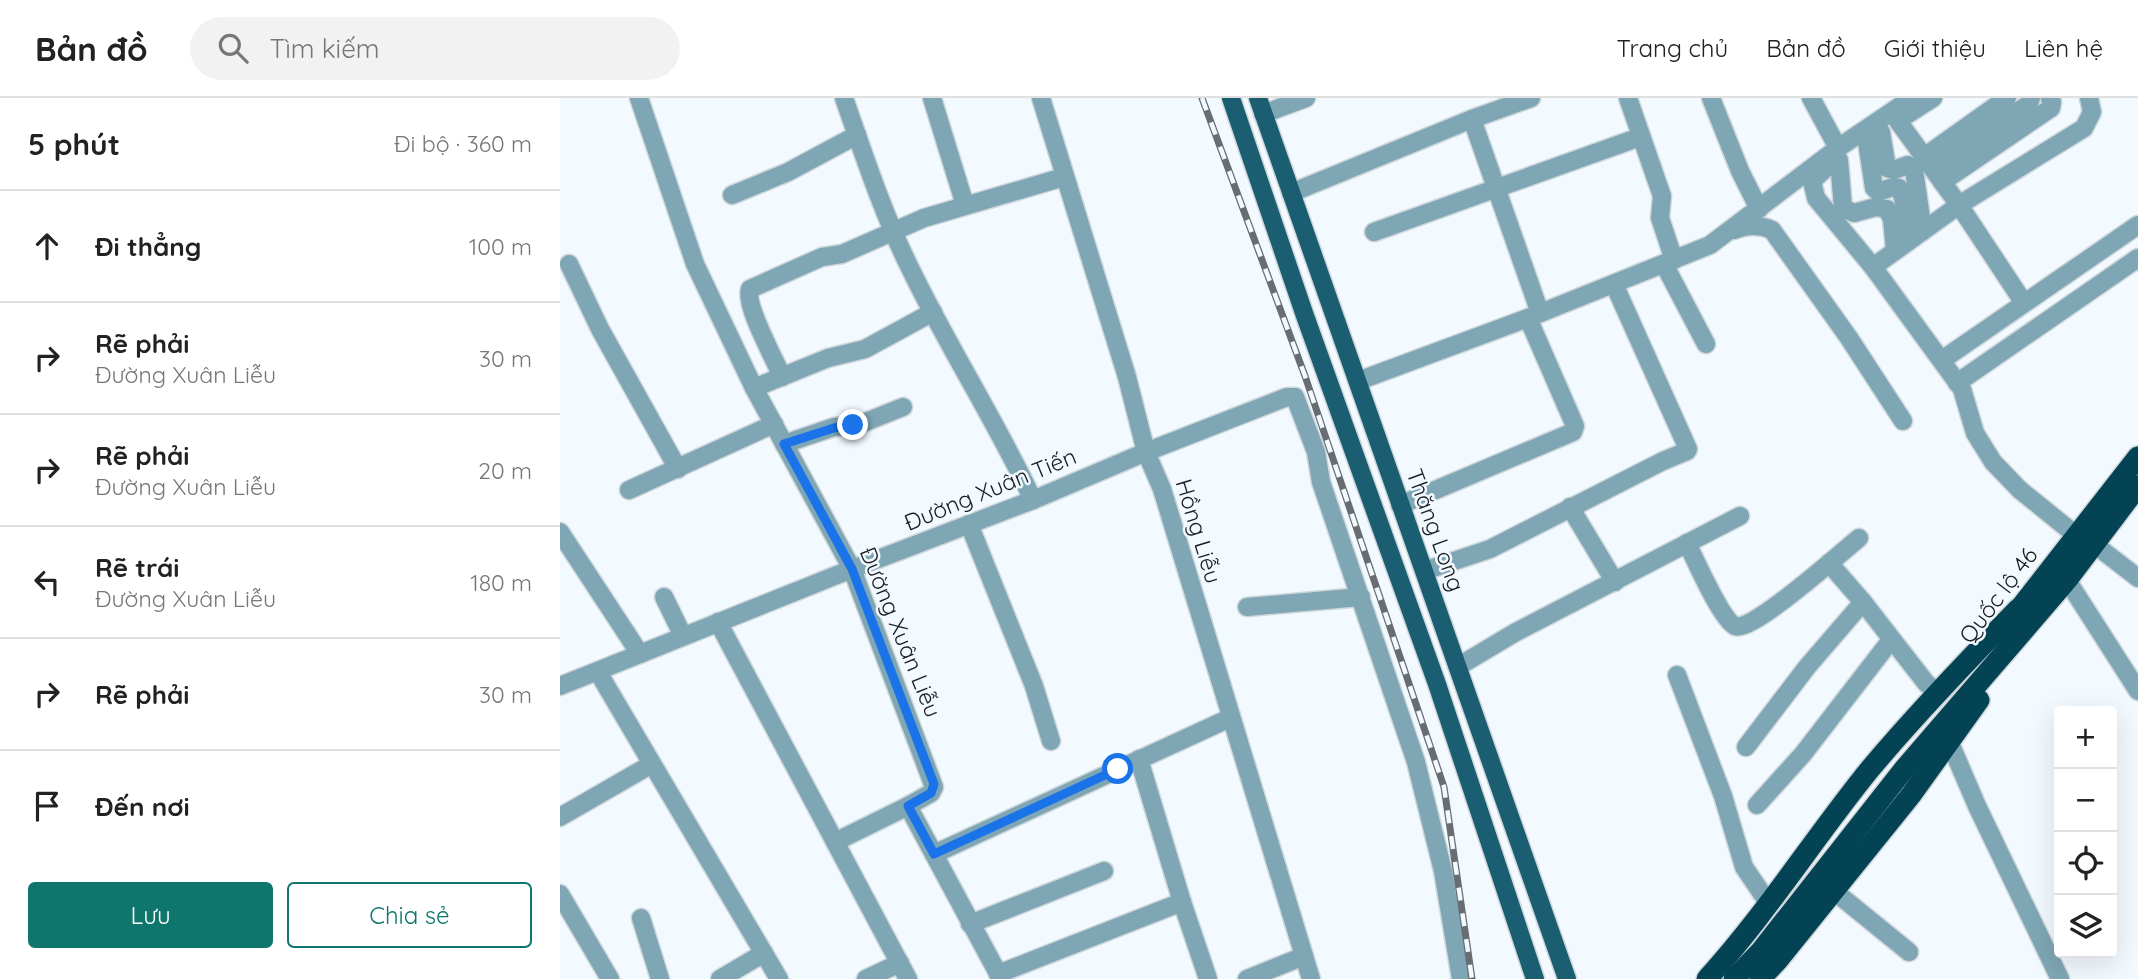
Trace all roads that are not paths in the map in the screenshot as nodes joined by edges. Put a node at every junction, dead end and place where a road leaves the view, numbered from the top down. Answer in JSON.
{"nodes":[{"id":1,"x":639,"y":98,"type":"edge"},
{"id":2,"x":844,"y":98,"type":"edge"},
{"id":3,"x":932,"y":98,"type":"edge"},
{"id":4,"x":1041,"y":98,"type":"edge"},
{"id":5,"x":1231,"y":98,"type":"edge"},
{"id":6,"x":1306,"y":98,"type":"edge"},
{"id":7,"x":1531,"y":98,"type":"edge"},
{"id":8,"x":1628,"y":98,"type":"edge"},
{"id":9,"x":1711,"y":98,"type":"edge"},
{"id":10,"x":1811,"y":98,"type":"edge"},
{"id":11,"x":1912,"y":98,"type":"edge"},
{"id":12,"x":1933,"y":98,"type":"edge"},
{"id":13,"x":2007,"y":98,"type":"edge"},
{"id":14,"x":2031,"y":98,"type":"edge"},
{"id":15,"x":2050,"y":98,"type":"edge"},
{"id":16,"x":2089,"y":98,"type":"edge"},
{"id":17,"x":1261,"y":106,"type":"edge"},
{"id":18,"x":1472,"y":119,"type":"junction"},
{"id":19,"x":1898,"y":121,"type":"junction"},
{"id":20,"x":857,"y":135,"type":"junction"},
{"id":21,"x":1640,"y":137,"type":"junction"},
{"id":22,"x":1874,"y":137,"type":"junction"},
{"id":23,"x":1839,"y":154,"type":"junction"},
{"id":24,"x":1933,"y":169,"type":"junction"},
{"id":25,"x":1064,"y":177,"type":"junction"},
{"id":26,"x":1496,"y":187,"type":"junction"},
{"id":27,"x":1292,"y":193,"type":"junction"},
{"id":28,"x":732,"y":195,"type":"dead end"},
{"id":29,"x":965,"y":205,"type":"junction"},
{"id":30,"x":1959,"y":205,"type":"junction"},
{"id":31,"x":1759,"y":209,"type":"junction"},
{"id":32,"x":2138,"y":225,"type":"edge"},
{"id":33,"x":892,"y":230,"type":"junction"},
{"id":34,"x":1374,"y":232,"type":"dead end"},
{"id":35,"x":1727,"y":233,"type":"junction"},
{"id":36,"x":1909,"y":241,"type":"junction"},
{"id":37,"x":2138,"y":258,"type":"edge"},
{"id":38,"x":1669,"y":262,"type":"junction"},
{"id":39,"x":569,"y":264,"type":"dead end"},
{"id":40,"x":1873,"y":267,"type":"junction"},
{"id":41,"x":1614,"y":284,"type":"junction"},
{"id":42,"x":2024,"y":303,"type":"junction"},
{"id":43,"x":933,"y":312,"type":"junction"},
{"id":44,"x":1534,"y":316,"type":"junction"},
{"id":45,"x":1706,"y":344,"type":"dead end"},
{"id":46,"x":1942,"y":360,"type":"junction"},
{"id":47,"x":782,"y":377,"type":"junction"},
{"id":48,"x":1358,"y":381,"type":"junction"},
{"id":49,"x":1957,"y":383,"type":"junction"},
{"id":50,"x":754,"y":388,"type":"junction"},
{"id":51,"x":903,"y":407,"type":"dead end"},
{"id":52,"x":1903,"y":421,"type":"dead end"},
{"id":53,"x":774,"y":424,"type":"junction"},
{"id":54,"x":784,"y":444,"type":"junction"},
{"id":55,"x":1146,"y":452,"type":"junction"},
{"id":56,"x":2138,"y":457,"type":"edge"},
{"id":57,"x":678,"y":469,"type":"junction"},
{"id":58,"x":2138,"y":486,"type":"edge"},
{"id":59,"x":629,"y":490,"type":"dead end"},
{"id":60,"x":1033,"y":500,"type":"junction"},
{"id":61,"x":1400,"y":505,"type":"junction"},
{"id":62,"x":1570,"y":507,"type":"junction"},
{"id":63,"x":1376,"y":515,"type":"junction"},
{"id":64,"x":1740,"y":516,"type":"dead end"},
{"id":65,"x":969,"y":524,"type":"junction"},
{"id":66,"x":560,"y":532,"type":"edge"},
{"id":67,"x":1859,"y":538,"type":"dead end"},
{"id":68,"x":2085,"y":540,"type":"junction"},
{"id":69,"x":1687,"y":543,"type":"junction"},
{"id":70,"x":1829,"y":563,"type":"junction"},
{"id":71,"x":852,"y":569,"type":"junction"},
{"id":72,"x":1424,"y":571,"type":"junction"},
{"id":73,"x":2138,"y":578,"type":"edge"},
{"id":74,"x":2067,"y":580,"type":"junction"},
{"id":75,"x":1615,"y":582,"type":"junction"},
{"id":76,"x":664,"y":597,"type":"dead end"},
{"id":77,"x":1361,"y":597,"type":"junction"},
{"id":78,"x":1863,"y":602,"type":"junction"},
{"id":79,"x":1247,"y":607,"type":"dead end"},
{"id":80,"x":2018,"y":609,"type":"junction"},
{"id":81,"x":718,"y":622,"type":"junction"},
{"id":82,"x":2024,"y":631,"type":"junction"},
{"id":83,"x":683,"y":636,"type":"junction"},
{"id":84,"x":1891,"y":640,"type":"junction"},
{"id":85,"x":640,"y":653,"type":"junction"},
{"id":86,"x":1459,"y":666,"type":"junction"},
{"id":87,"x":598,"y":672,"type":"junction"},
{"id":88,"x":1677,"y":675,"type":"dead end"},
{"id":89,"x":560,"y":686,"type":"edge"},
{"id":90,"x":2138,"y":691,"type":"edge"},
{"id":91,"x":1937,"y":692,"type":"junction"},
{"id":92,"x":1230,"y":718,"type":"junction"},
{"id":93,"x":1051,"y":741,"type":"dead end"},
{"id":94,"x":1950,"y":743,"type":"junction"},
{"id":95,"x":1746,"y":747,"type":"dead end"},
{"id":96,"x":1139,"y":759,"type":"junction"},
{"id":97,"x":652,"y":764,"type":"junction"},
{"id":98,"x":1905,"y":768,"type":"junction"},
{"id":99,"x":908,"y":806,"type":"junction"},
{"id":100,"x":1757,"y":806,"type":"dead end"},
{"id":101,"x":560,"y":817,"type":"edge"},
{"id":102,"x":835,"y":842,"type":"junction"},
{"id":103,"x":934,"y":854,"type":"junction"},
{"id":104,"x":1104,"y":871,"type":"dead end"},
{"id":105,"x":1825,"y":886,"type":"junction"},
{"id":106,"x":560,"y":894,"type":"edge"},
{"id":107,"x":1182,"y":902,"type":"junction"},
{"id":108,"x":1769,"y":904,"type":"junction"},
{"id":109,"x":641,"y":918,"type":"dead end"},
{"id":110,"x":970,"y":924,"type":"junction"},
{"id":111,"x":1909,"y":952,"type":"dead end"},
{"id":112,"x":764,"y":953,"type":"junction"},
{"id":113,"x":1304,"y":956,"type":"junction"},
{"id":114,"x":904,"y":971,"type":"edge"},
{"id":115,"x":1000,"y":977,"type":"edge"},
{"id":116,"x":610,"y":979,"type":"edge"},
{"id":117,"x":660,"y":979,"type":"edge"},
{"id":118,"x":720,"y":979,"type":"edge"},
{"id":119,"x":779,"y":979,"type":"edge"},
{"id":120,"x":866,"y":979,"type":"edge"},
{"id":121,"x":1208,"y":979,"type":"edge"},
{"id":122,"x":1247,"y":979,"type":"edge"},
{"id":123,"x":1311,"y":979,"type":"edge"},
{"id":124,"x":1461,"y":979,"type":"edge"},
{"id":125,"x":1535,"y":979,"type":"edge"},
{"id":126,"x":1567,"y":979,"type":"edge"},
{"id":127,"x":1707,"y":979,"type":"edge"},
{"id":128,"x":1734,"y":979,"type":"edge"},
{"id":129,"x":1760,"y":979,"type":"edge"},
{"id":130,"x":2060,"y":979,"type":"edge"}],
"edges":[{"from":1,"to":50,"type":"street","name":"Đường Xuân Liễu"},
{"from":2,"to":20,"type":"street"},
{"from":3,"to":29,"type":"street"},
{"from":4,"to":25,"type":"street","name":"Hồng Liễu"},
{"from":5,"to":63,"type":"main road"},
{"from":6,"to":17,"type":"street"},
{"from":7,"to":18,"type":"street"},
{"from":8,"to":21,"type":"street"},
{"from":9,"to":31,"type":"street"},
{"from":10,"to":23,"type":"street"},
{"from":11,"to":23,"type":"street"},
{"from":12,"to":19,"type":"street"},
{"from":13,"to":24,"type":"street"},
{"from":14,"to":24,"type":"street"},
{"from":15,"to":24,"type":"street"},
{"from":16,"to":30,"type":"street"},
{"from":17,"to":27,"type":"main road","name":"Thăng Long"},
{"from":18,"to":26,"type":"street"},
{"from":18,"to":27,"type":"street"},
{"from":19,"to":22,"type":"street"},
{"from":19,"to":24,"type":"street"},
{"from":20,"to":28,"type":"street"},
{"from":20,"to":33,"type":"street"},
{"from":21,"to":26,"type":"street"},
{"from":21,"to":38,"type":"street"},
{"from":22,"to":23,"type":"street"},
{"from":22,"to":36,"type":"street"},
{"from":22,"to":36,"type":"street"},
{"from":23,"to":31,"type":"street"},
{"from":23,"to":36,"type":"street"},
{"from":23,"to":40,"type":"street"},
{"from":24,"to":30,"type":"street"},
{"from":25,"to":29,"type":"street"},
{"from":25,"to":55,"type":"street","name":"Hồng Liễu"},
{"from":26,"to":34,"type":"street"},
{"from":26,"to":44,"type":"street"},
{"from":27,"to":48,"type":"main road","name":"Thăng Long"},
{"from":29,"to":33,"type":"street"},
{"from":30,"to":36,"type":"street"},
{"from":30,"to":42,"type":"street"},
{"from":31,"to":35,"type":"street"},
{"from":32,"to":42,"type":"street"},
{"from":33,"to":43,"type":"street"},
{"from":33,"to":47,"type":"street"},
{"from":35,"to":38,"type":"street"},
{"from":35,"to":52,"type":"street"},
{"from":36,"to":40,"type":"street"},
{"from":37,"to":49,"type":"street"},
{"from":38,"to":41,"type":"street"},
{"from":38,"to":45,"type":"street"},
{"from":39,"to":57,"type":"street"},
{"from":40,"to":46,"type":"street"},
{"from":41,"to":44,"type":"street"},
{"from":41,"to":62,"type":"street"},
{"from":42,"to":46,"type":"street"},
{"from":43,"to":47,"type":"street"},
{"from":43,"to":60,"type":"street"},
{"from":44,"to":48,"type":"street"},
{"from":44,"to":61,"type":"street"},
{"from":46,"to":49,"type":"street"},
{"from":47,"to":50,"type":"street"},
{"from":48,"to":61,"type":"main road","name":"Thăng Long"},
{"from":49,"to":68,"type":"street"},
{"from":50,"to":53,"type":"street","name":"Đường Xuân Liễu"},
{"from":51,"to":54,"type":"street"},
{"from":53,"to":54,"type":"street","name":"Đường Xuân Liễu"},
{"from":53,"to":57,"type":"street"},
{"from":54,"to":71,"type":"street","name":"Đường Xuân Liễu"},
{"from":55,"to":60,"type":"street","name":"Đường Xuân Tiến"},
{"from":55,"to":77,"type":"street","name":"Đường Xuân Tiến"},
{"from":55,"to":92,"type":"street","name":"Hồng Liễu"},
{"from":56,"to":68,"type":"highway","name":"Quốc lộ 46"},
{"from":57,"to":59,"type":"street"},
{"from":58,"to":68,"type":"highway","name":"Quốc lộ 46"},
{"from":60,"to":65,"type":"street","name":"Đường Xuân Tiến"},
{"from":61,"to":63,"type":"main road"},
{"from":61,"to":72,"type":"main road","name":"Thăng Long"},
{"from":62,"to":72,"type":"street"},
{"from":62,"to":75,"type":"street"},
{"from":63,"to":125,"type":"main road"},
{"from":64,"to":69,"type":"street"},
{"from":65,"to":71,"type":"street","name":"Đường Xuân Tiến"},
{"from":65,"to":93,"type":"street"},
{"from":66,"to":85,"type":"street"},
{"from":67,"to":70,"type":"street"},
{"from":68,"to":73,"type":"street"},
{"from":68,"to":74,"type":"highway","name":"Quốc lộ 46"},
{"from":68,"to":80,"type":"highway","name":"Quốc lộ 46"},
{"from":69,"to":70,"type":"street"},
{"from":69,"to":75,"type":"street"},
{"from":70,"to":78,"type":"street"},
{"from":71,"to":81,"type":"street","name":"Đường Xuân Tiến"},
{"from":71,"to":99,"type":"street","name":"Đường Xuân Liễu"},
{"from":72,"to":86,"type":"main road","name":"Thăng Long"},
{"from":74,"to":82,"type":"highway","name":"Quốc lộ 46"},
{"from":74,"to":90,"type":"street"},
{"from":75,"to":86,"type":"street"},
{"from":76,"to":83,"type":"street"},
{"from":77,"to":79,"type":"street"},
{"from":77,"to":124,"type":"street"},
{"from":78,"to":84,"type":"street"},
{"from":78,"to":95,"type":"street"},
{"from":80,"to":91,"type":"highway"},
{"from":80,"to":98,"type":"highway","name":"Quốc lộ 46"},
{"from":81,"to":83,"type":"street","name":"Đường Xuân Tiến"},
{"from":81,"to":102,"type":"street"},
{"from":82,"to":94,"type":"highway"},
{"from":82,"to":98,"type":"highway","name":"Quốc lộ 46"},
{"from":83,"to":85,"type":"street","name":"Đường Xuân Tiến"},
{"from":84,"to":91,"type":"street"},
{"from":84,"to":100,"type":"street"},
{"from":85,"to":87,"type":"street","name":"Đường Xuân Tiến"},
{"from":86,"to":126,"type":"main road","name":"Thăng Long"},
{"from":87,"to":89,"type":"street","name":"Đường Xuân Tiến"},
{"from":87,"to":97,"type":"street"},
{"from":88,"to":108,"type":"street"},
{"from":91,"to":108,"type":"highway"},
{"from":92,"to":96,"type":"street"},
{"from":92,"to":113,"type":"street","name":"Hồng Liễu"},
{"from":94,"to":105,"type":"highway"},
{"from":94,"to":130,"type":"street"},
{"from":96,"to":103,"type":"street"},
{"from":96,"to":107,"type":"street"},
{"from":97,"to":101,"type":"street"},
{"from":97,"to":112,"type":"street"},
{"from":98,"to":105,"type":"highway","name":"Quốc lộ 46"},
{"from":99,"to":102,"type":"street"},
{"from":99,"to":103,"type":"street"},
{"from":102,"to":114,"type":"street"},
{"from":103,"to":110,"type":"street"},
{"from":104,"to":110,"type":"street"},
{"from":105,"to":111,"type":"street"},
{"from":105,"to":128,"type":"highway"},
{"from":105,"to":129,"type":"highway"},
{"from":106,"to":116,"type":"street"},
{"from":107,"to":115,"type":"street"},
{"from":107,"to":121,"type":"street"},
{"from":108,"to":127,"type":"highway"},
{"from":109,"to":117,"type":"street"},
{"from":110,"to":115,"type":"street"},
{"from":112,"to":118,"type":"street"},
{"from":112,"to":119,"type":"street"},
{"from":113,"to":122,"type":"street"},
{"from":113,"to":123,"type":"street","name":"Hồng Liễu"},
{"from":114,"to":120,"type":"street"}]}
